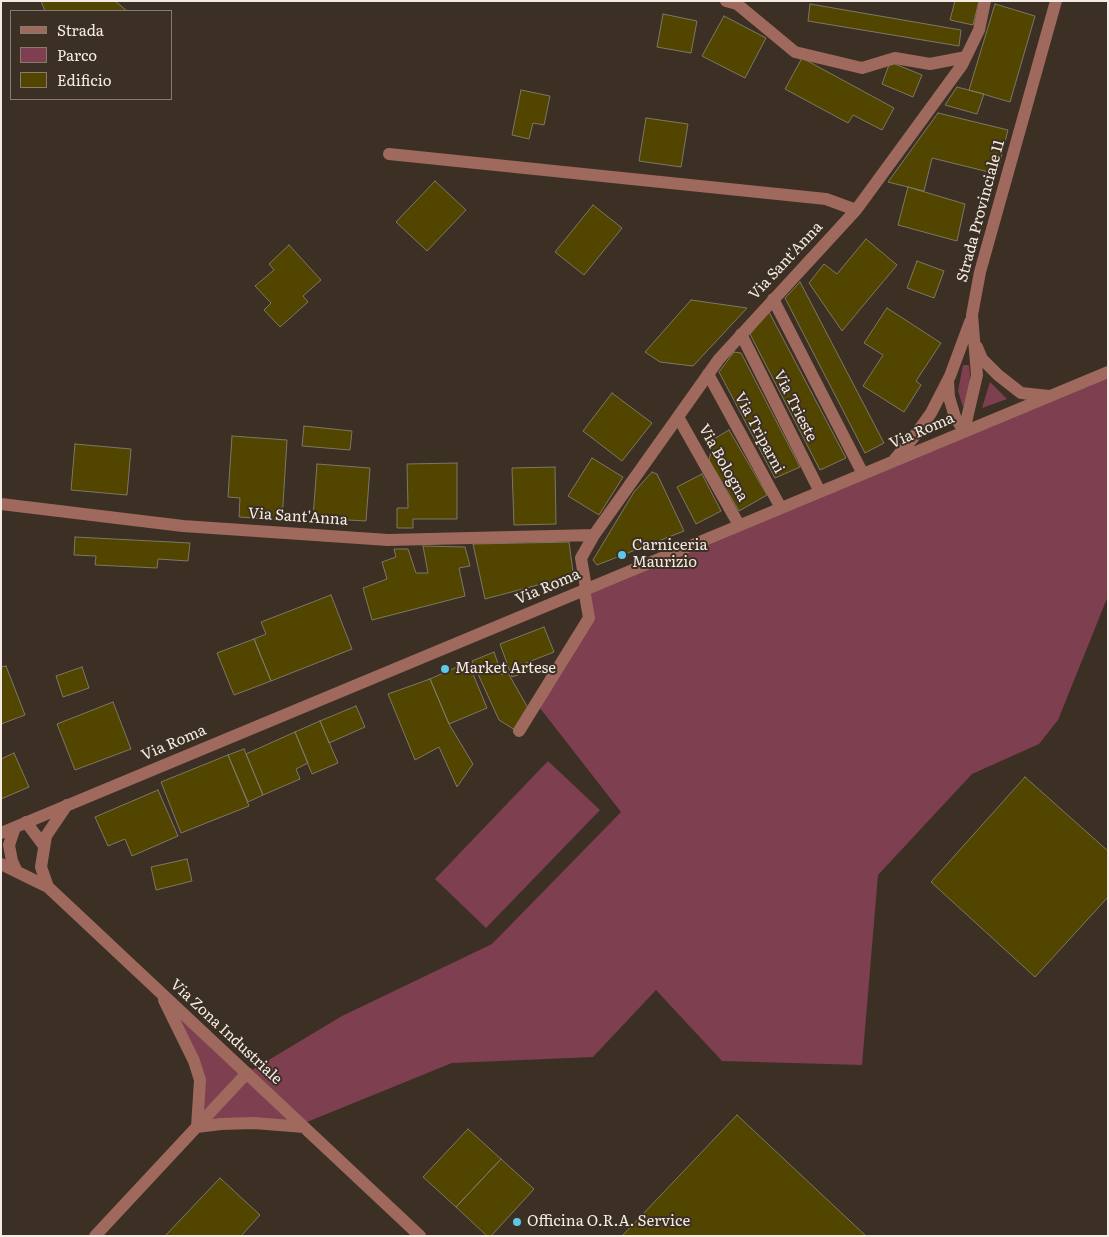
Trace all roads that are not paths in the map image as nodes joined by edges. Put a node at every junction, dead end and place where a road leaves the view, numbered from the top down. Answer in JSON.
{"nodes":[{"id":1,"x":726,"y":1,"type":"edge"},
{"id":2,"x":984,"y":1,"type":"edge"},
{"id":3,"x":1056,"y":1,"type":"edge"},
{"id":4,"x":966,"y":57,"type":"junction"},
{"id":5,"x":389,"y":154,"type":"dead end"},
{"id":6,"x":856,"y":210,"type":"junction"},
{"id":7,"x":773,"y":299,"type":"junction"},
{"id":8,"x":972,"y":315,"type":"junction"},
{"id":9,"x":741,"y":334,"type":"junction"},
{"id":10,"x":974,"y":340,"type":"junction"},
{"id":11,"x":1108,"y":372,"type":"edge"},
{"id":12,"x":708,"y":374,"type":"junction"},
{"id":13,"x":948,"y":381,"type":"junction"},
{"id":14,"x":1051,"y":396,"type":"junction"},
{"id":15,"x":678,"y":416,"type":"junction"},
{"id":16,"x":964,"y":431,"type":"junction"},
{"id":17,"x":892,"y":462,"type":"junction"},
{"id":18,"x":863,"y":474,"type":"junction"},
{"id":19,"x":820,"y":492,"type":"junction"},
{"id":20,"x":1,"y":504,"type":"edge"},
{"id":21,"x":781,"y":508,"type":"junction"},
{"id":22,"x":739,"y":525,"type":"junction"},
{"id":23,"x":594,"y":535,"type":"junction"},
{"id":24,"x":585,"y":589,"type":"junction"},
{"id":25,"x":519,"y":731,"type":"dead end"},
{"id":26,"x":67,"y":805,"type":"junction"},
{"id":27,"x":20,"y":825,"type":"junction"},
{"id":28,"x":1,"y":833,"type":"edge"},
{"id":29,"x":44,"y":846,"type":"junction"},
{"id":30,"x":1,"y":864,"type":"edge"},
{"id":31,"x":17,"y":872,"type":"junction"},
{"id":32,"x":48,"y":887,"type":"junction"},
{"id":33,"x":161,"y":992,"type":"junction"},
{"id":34,"x":247,"y":1073,"type":"junction"},
{"id":35,"x":197,"y":1127,"type":"junction"},
{"id":36,"x":304,"y":1127,"type":"junction"},
{"id":37,"x":95,"y":1236,"type":"edge"},
{"id":38,"x":420,"y":1236,"type":"edge"}],
"edges":[{"from":1,"to":4,"type":"street"},
{"from":2,"to":4,"type":"street","name":"Via Sant'Anna"},
{"from":3,"to":8,"type":"street","name":"Strada Provinciale 11"},
{"from":4,"to":6,"type":"street","name":"Via Sant'Anna"},
{"from":5,"to":6,"type":"street"},
{"from":6,"to":7,"type":"street","name":"Via Sant'Anna"},
{"from":7,"to":9,"type":"street","name":"Via Sant'Anna"},
{"from":7,"to":18,"type":"street"},
{"from":8,"to":10,"type":"street","name":"Strada Provinciale 11"},
{"from":8,"to":13,"type":"street"},
{"from":9,"to":12,"type":"street","name":"Via Sant'Anna"},
{"from":9,"to":19,"type":"street","name":"Via Trieste"},
{"from":10,"to":14,"type":"street"},
{"from":10,"to":16,"type":"street","name":"Strada Provinciale 11"},
{"from":11,"to":14,"type":"street","name":"Via Roma"},
{"from":12,"to":15,"type":"street","name":"Via Sant'Anna"},
{"from":12,"to":21,"type":"street","name":"Via Triparni"},
{"from":13,"to":16,"type":"street"},
{"from":13,"to":17,"type":"street"},
{"from":14,"to":16,"type":"street","name":"Via Roma"},
{"from":15,"to":22,"type":"street","name":"Via Bologna"},
{"from":15,"to":23,"type":"street","name":"Via Sant'Anna"},
{"from":16,"to":17,"type":"street","name":"Via Roma"},
{"from":17,"to":18,"type":"street","name":"Via Roma"},
{"from":18,"to":19,"type":"street","name":"Via Roma"},
{"from":19,"to":21,"type":"street","name":"Via Roma"},
{"from":20,"to":23,"type":"street","name":"Via Sant'Anna"},
{"from":21,"to":22,"type":"street","name":"Via Roma"},
{"from":22,"to":24,"type":"street","name":"Via Roma"},
{"from":23,"to":24,"type":"street","name":"Via Sant'Anna"},
{"from":24,"to":25,"type":"street","name":"Via Sant'Anna"},
{"from":24,"to":26,"type":"street","name":"Via Roma"},
{"from":26,"to":27,"type":"street","name":"Via Roma"},
{"from":26,"to":29,"type":"street"},
{"from":27,"to":28,"type":"street","name":"Via Roma"},
{"from":27,"to":29,"type":"street"},
{"from":27,"to":31,"type":"street"},
{"from":29,"to":32,"type":"street"},
{"from":30,"to":31,"type":"street","name":"Via Zona Industriale"},
{"from":31,"to":32,"type":"street","name":"Via Zona Industriale"},
{"from":32,"to":33,"type":"street","name":"Via Zona Industriale"},
{"from":33,"to":34,"type":"street","name":"Via Zona Industriale"},
{"from":33,"to":35,"type":"street"},
{"from":34,"to":35,"type":"street"},
{"from":34,"to":36,"type":"street","name":"Via Zona Industriale"},
{"from":35,"to":36,"type":"street"},
{"from":35,"to":37,"type":"street"},
{"from":36,"to":38,"type":"street","name":"Via Zona Industriale"}]}
